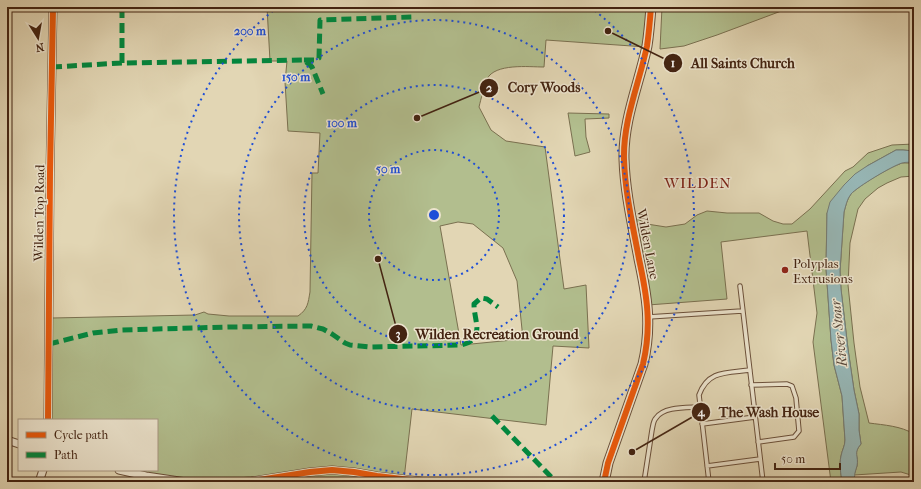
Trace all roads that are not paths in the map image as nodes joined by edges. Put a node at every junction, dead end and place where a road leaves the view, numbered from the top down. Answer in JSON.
{"nodes":[{"id":1,"x":53,"y":7,"type":"edge"},
{"id":2,"x":652,"y":7,"type":"edge"},
{"id":3,"x":740,"y":286,"type":"dead end"},
{"id":4,"x":742,"y":311,"type":"junction"},
{"id":5,"x":648,"y":317,"type":"junction"},
{"id":6,"x":750,"y":370,"type":"junction"},
{"id":7,"x":751,"y":385,"type":"junction"},
{"id":8,"x":701,"y":407,"type":"junction"},
{"id":9,"x":755,"y":417,"type":"junction"},
{"id":10,"x":48,"y":419,"type":"edge"},
{"id":11,"x":702,"y":424,"type":"junction"},
{"id":12,"x":7,"y":440,"type":"edge"},
{"id":13,"x":758,"y":442,"type":"junction"},
{"id":14,"x":18,"y":444,"type":"edge"},
{"id":15,"x":760,"y":459,"type":"junction"},
{"id":16,"x":707,"y":466,"type":"junction"},
{"id":17,"x":43,"y":471,"type":"edge"},
{"id":18,"x":124,"y":471,"type":"edge"},
{"id":19,"x":146,"y":476,"type":"junction"},
{"id":20,"x":39,"y":482,"type":"edge"},
{"id":21,"x":154,"y":482,"type":"edge"},
{"id":22,"x":186,"y":482,"type":"edge"},
{"id":23,"x":236,"y":482,"type":"edge"},
{"id":24,"x":427,"y":482,"type":"edge"},
{"id":25,"x":604,"y":482,"type":"edge"},
{"id":26,"x":644,"y":482,"type":"edge"},
{"id":27,"x":709,"y":482,"type":"edge"},
{"id":28,"x":763,"y":482,"type":"edge"},
{"id":29,"x":898,"y":482,"type":"edge"},
{"id":30,"x":901,"y":482,"type":"edge"}],
"edges":[{"from":1,"to":10,"type":"street","name":"Wilden Top Road"},
{"from":2,"to":5,"type":"street","name":"Wilden Lane"},
{"from":3,"to":4,"type":"lane"},
{"from":4,"to":5,"type":"lane"},
{"from":4,"to":6,"type":"lane"},
{"from":5,"to":25,"type":"street","name":"Wilden Lane"},
{"from":6,"to":7,"type":"lane"},
{"from":6,"to":8,"type":"lane"},
{"from":7,"to":9,"type":"lane"},
{"from":7,"to":13,"type":"lane"},
{"from":8,"to":11,"type":"lane"},
{"from":8,"to":26,"type":"lane"},
{"from":9,"to":11,"type":"lane"},
{"from":9,"to":13,"type":"lane"},
{"from":11,"to":16,"type":"lane"},
{"from":12,"to":14,"type":"street"},
{"from":13,"to":15,"type":"lane"},
{"from":15,"to":16,"type":"lane"},
{"from":15,"to":28,"type":"lane"},
{"from":16,"to":27,"type":"lane"},
{"from":17,"to":20,"type":"street"},
{"from":18,"to":19,"type":"street"},
{"from":19,"to":21,"type":"lane"},
{"from":19,"to":22,"type":"street"},
{"from":23,"to":24,"type":"street"},
{"from":29,"to":30,"type":"lane"}]}
